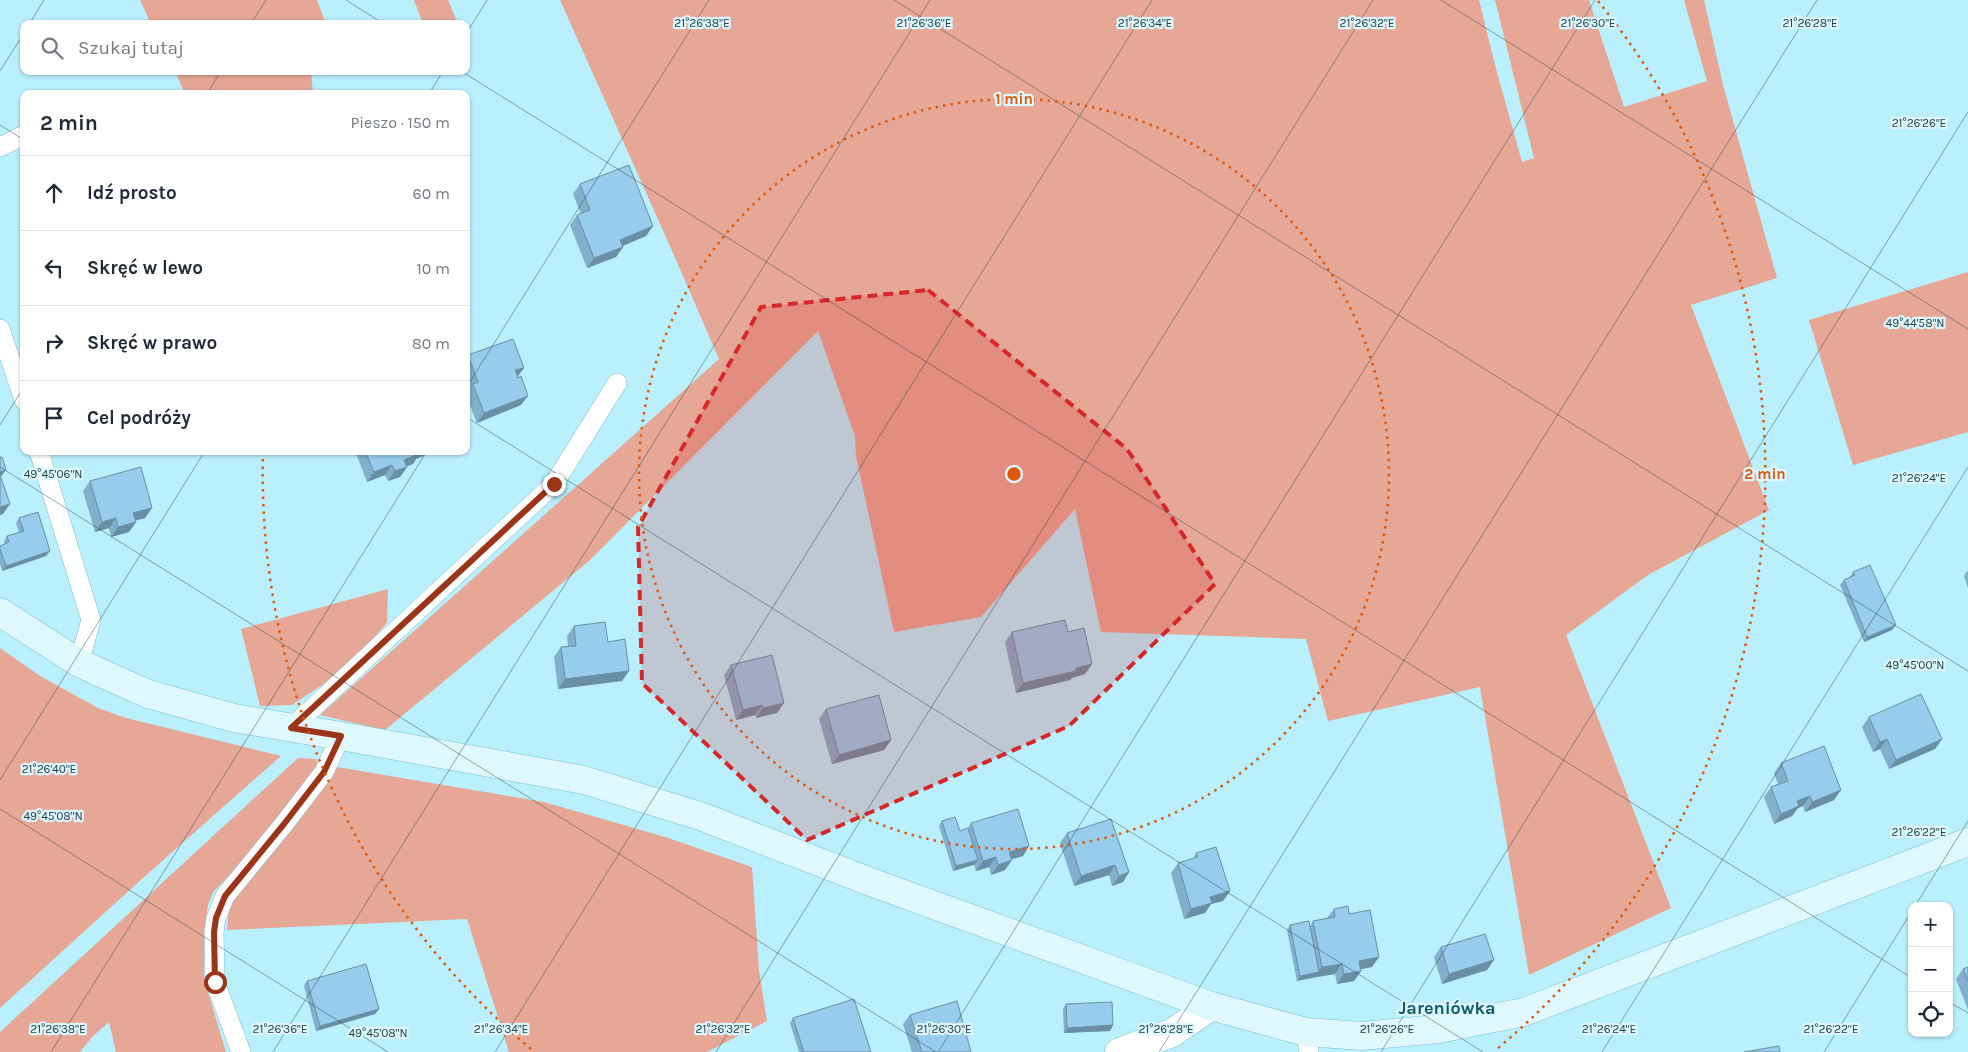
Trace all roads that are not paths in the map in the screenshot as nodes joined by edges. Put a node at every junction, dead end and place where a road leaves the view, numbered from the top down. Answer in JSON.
{"nodes":[{"id":1,"x":20,"y":137,"type":"edge"},
{"id":2,"x":0,"y":147,"type":"edge"},
{"id":3,"x":0,"y":329,"type":"edge"},
{"id":4,"x":617,"y":383,"type":"dead end"},
{"id":5,"x":20,"y":388,"type":"edge"},
{"id":6,"x":40,"y":455,"type":"edge"},
{"id":7,"x":0,"y":612,"type":"edge"},
{"id":8,"x":79,"y":663,"type":"junction"},
{"id":9,"x":291,"y":728,"type":"junction"},
{"id":10,"x":341,"y":736,"type":"junction"},
{"id":11,"x":1968,"y":842,"type":"edge"},
{"id":12,"x":1211,"y":1006,"type":"junction"},
{"id":13,"x":1307,"y":1042,"type":"edge"},
{"id":14,"x":1133,"y":1049,"type":"edge"},
{"id":15,"x":241,"y":1052,"type":"edge"}],
"edges":[{"from":1,"to":2,"type":"lane"},
{"from":3,"to":5,"type":"lane"},
{"from":4,"to":9,"type":"lane"},
{"from":6,"to":8,"type":"lane"},
{"from":7,"to":8,"type":"street"},
{"from":8,"to":9,"type":"street"},
{"from":9,"to":10,"type":"street"},
{"from":10,"to":12,"type":"street"},
{"from":10,"to":15,"type":"lane"},
{"from":11,"to":13,"type":"street"},
{"from":12,"to":13,"type":"street"},
{"from":12,"to":14,"type":"street"}]}
